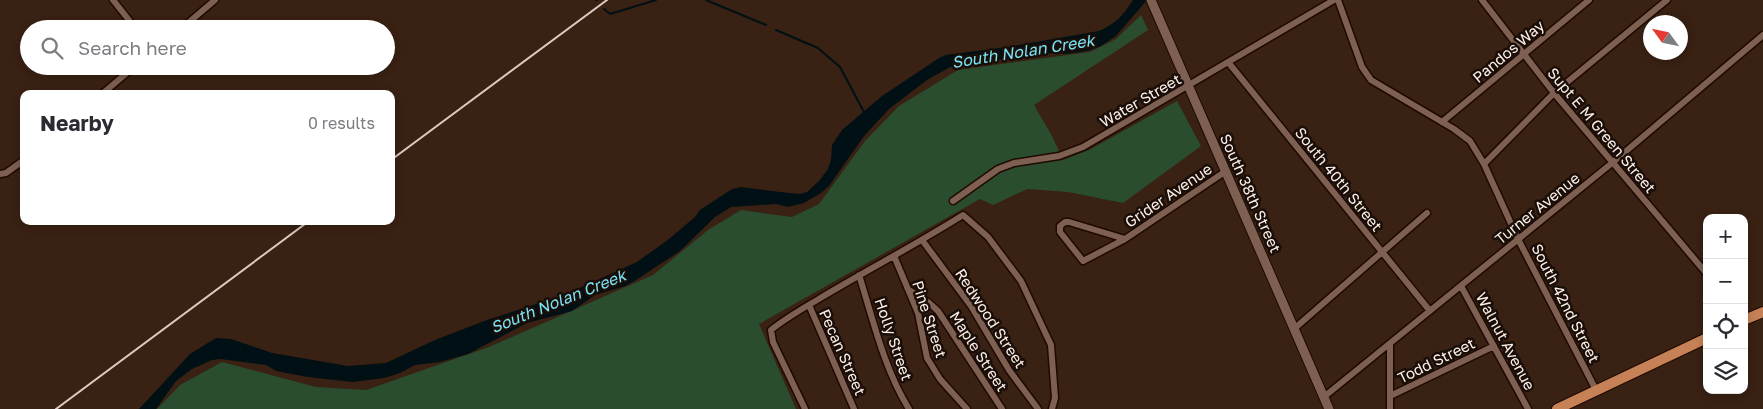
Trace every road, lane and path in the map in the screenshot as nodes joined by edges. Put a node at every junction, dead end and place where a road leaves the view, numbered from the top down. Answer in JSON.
{"nodes":[{"id":1,"x":113,"y":0,"type":"edge"},
{"id":2,"x":215,"y":0,"type":"edge"},
{"id":3,"x":1151,"y":0,"type":"edge"},
{"id":4,"x":1334,"y":0,"type":"edge"},
{"id":5,"x":1338,"y":0,"type":"edge"},
{"id":6,"x":1482,"y":0,"type":"edge"},
{"id":7,"x":1589,"y":0,"type":"edge"},
{"id":8,"x":1667,"y":0,"type":"edge"},
{"id":9,"x":129,"y":20,"type":"edge"},
{"id":10,"x":192,"y":20,"type":"edge"},
{"id":11,"x":1762,"y":38,"type":"edge"},
{"id":12,"x":1524,"y":54,"type":"junction"},
{"id":13,"x":1228,"y":62,"type":"junction"},
{"id":14,"x":124,"y":75,"type":"edge"},
{"id":15,"x":1189,"y":86,"type":"junction"},
{"id":16,"x":107,"y":90,"type":"edge"},
{"id":17,"x":1554,"y":93,"type":"junction"},
{"id":18,"x":1442,"y":122,"type":"junction"},
{"id":19,"x":20,"y":163,"type":"edge"},
{"id":20,"x":1612,"y":163,"type":"junction"},
{"id":21,"x":1484,"y":164,"type":"junction"},
{"id":22,"x":1226,"y":171,"type":"junction"},
{"id":23,"x":0,"y":174,"type":"edge"},
{"id":24,"x":953,"y":202,"type":"dead end"},
{"id":25,"x":1427,"y":213,"type":"dead end"},
{"id":26,"x":1125,"y":239,"type":"junction"},
{"id":27,"x":1518,"y":239,"type":"junction"},
{"id":28,"x":922,"y":240,"type":"junction"},
{"id":29,"x":1381,"y":252,"type":"junction"},
{"id":30,"x":894,"y":256,"type":"junction"},
{"id":31,"x":1703,"y":269,"type":"edge"},
{"id":32,"x":859,"y":275,"type":"junction"},
{"id":33,"x":1462,"y":286,"type":"junction"},
{"id":34,"x":908,"y":290,"type":"junction"},
{"id":35,"x":808,"y":306,"type":"junction"},
{"id":36,"x":1430,"y":311,"type":"junction"},
{"id":37,"x":1763,"y":312,"type":"edge"},
{"id":38,"x":1748,"y":318,"type":"edge"},
{"id":39,"x":1294,"y":328,"type":"junction"},
{"id":40,"x":1703,"y":340,"type":"edge"},
{"id":41,"x":1390,"y":344,"type":"junction"},
{"id":42,"x":1494,"y":346,"type":"junction"},
{"id":43,"x":1596,"y":390,"type":"junction"},
{"id":44,"x":1325,"y":396,"type":"junction"},
{"id":45,"x":1390,"y":396,"type":"junction"},
{"id":46,"x":805,"y":409,"type":"edge"},
{"id":47,"x":854,"y":409,"type":"edge"},
{"id":48,"x":909,"y":409,"type":"edge"},
{"id":49,"x":967,"y":409,"type":"edge"},
{"id":50,"x":1002,"y":409,"type":"edge"},
{"id":51,"x":1038,"y":409,"type":"edge"},
{"id":52,"x":1052,"y":409,"type":"edge"},
{"id":53,"x":1331,"y":409,"type":"edge"},
{"id":54,"x":1390,"y":409,"type":"edge"},
{"id":55,"x":1528,"y":409,"type":"edge"},
{"id":56,"x":1557,"y":409,"type":"edge"}],
"edges":[{"from":1,"to":9,"type":"street"},
{"from":2,"to":10,"type":"street"},
{"from":3,"to":15,"type":"main road","name":"South 38th Street"},
{"from":4,"to":13,"type":"street","name":"Water Street"},
{"from":5,"to":18,"type":"street","name":"South 42nd Street"},
{"from":6,"to":12,"type":"street","name":"Supt E M Green Street"},
{"from":7,"to":12,"type":"street","name":"Pandos Way"},
{"from":8,"to":17,"type":"street"},
{"from":11,"to":20,"type":"street","name":"Turner Avenue"},
{"from":12,"to":17,"type":"street","name":"Supt E M Green Street"},
{"from":12,"to":18,"type":"street","name":"Pandos Way"},
{"from":13,"to":15,"type":"street","name":"Water Street"},
{"from":13,"to":29,"type":"street","name":"South 40th Street"},
{"from":14,"to":16,"type":"street"},
{"from":15,"to":22,"type":"main road","name":"South 38th Street"},
{"from":15,"to":24,"type":"street","name":"Water Street"},
{"from":17,"to":20,"type":"street","name":"Supt E M Green Street"},
{"from":17,"to":21,"type":"street"},
{"from":18,"to":21,"type":"street","name":"South 42nd Street"},
{"from":19,"to":23,"type":"street"},
{"from":20,"to":27,"type":"street","name":"Turner Avenue"},
{"from":20,"to":31,"type":"street","name":"Supt E M Green Street"},
{"from":21,"to":27,"type":"street","name":"South 42nd Street"},
{"from":22,"to":26,"type":"street","name":"Grider Avenue"},
{"from":22,"to":39,"type":"main road","name":"South 38th Street"},
{"from":25,"to":29,"type":"street"},
{"from":26,"to":26,"type":"street","name":"Grider Avenue"},
{"from":27,"to":33,"type":"street","name":"Turner Avenue"},
{"from":27,"to":43,"type":"street","name":"South 42nd Street"},
{"from":28,"to":30,"type":"street"},
{"from":28,"to":51,"type":"street","name":"Redwood Street"},
{"from":28,"to":52,"type":"street"},
{"from":29,"to":36,"type":"street","name":"South 40th Street"},
{"from":29,"to":39,"type":"street"},
{"from":30,"to":32,"type":"street"},
{"from":30,"to":34,"type":"street","name":"Pine Street"},
{"from":32,"to":35,"type":"street"},
{"from":32,"to":48,"type":"street","name":"Holly Street"},
{"from":33,"to":36,"type":"street","name":"Turner Avenue"},
{"from":33,"to":42,"type":"street","name":"Walnut Avenue"},
{"from":34,"to":49,"type":"street","name":"Pine Street"},
{"from":34,"to":50,"type":"street","name":"Maple Street"},
{"from":35,"to":46,"type":"street"},
{"from":35,"to":47,"type":"street","name":"Pecan Street"},
{"from":36,"to":41,"type":"street","name":"Turner Avenue"},
{"from":37,"to":38,"type":"main road"},
{"from":39,"to":44,"type":"main road","name":"South 38th Street"},
{"from":40,"to":43,"type":"main road"},
{"from":41,"to":44,"type":"street","name":"Turner Avenue"},
{"from":41,"to":45,"type":"street"},
{"from":42,"to":45,"type":"street","name":"Todd Street"},
{"from":42,"to":55,"type":"street","name":"Walnut Avenue"},
{"from":43,"to":56,"type":"main road"},
{"from":44,"to":53,"type":"main road","name":"South 38th Street"},
{"from":45,"to":54,"type":"street"}]}
